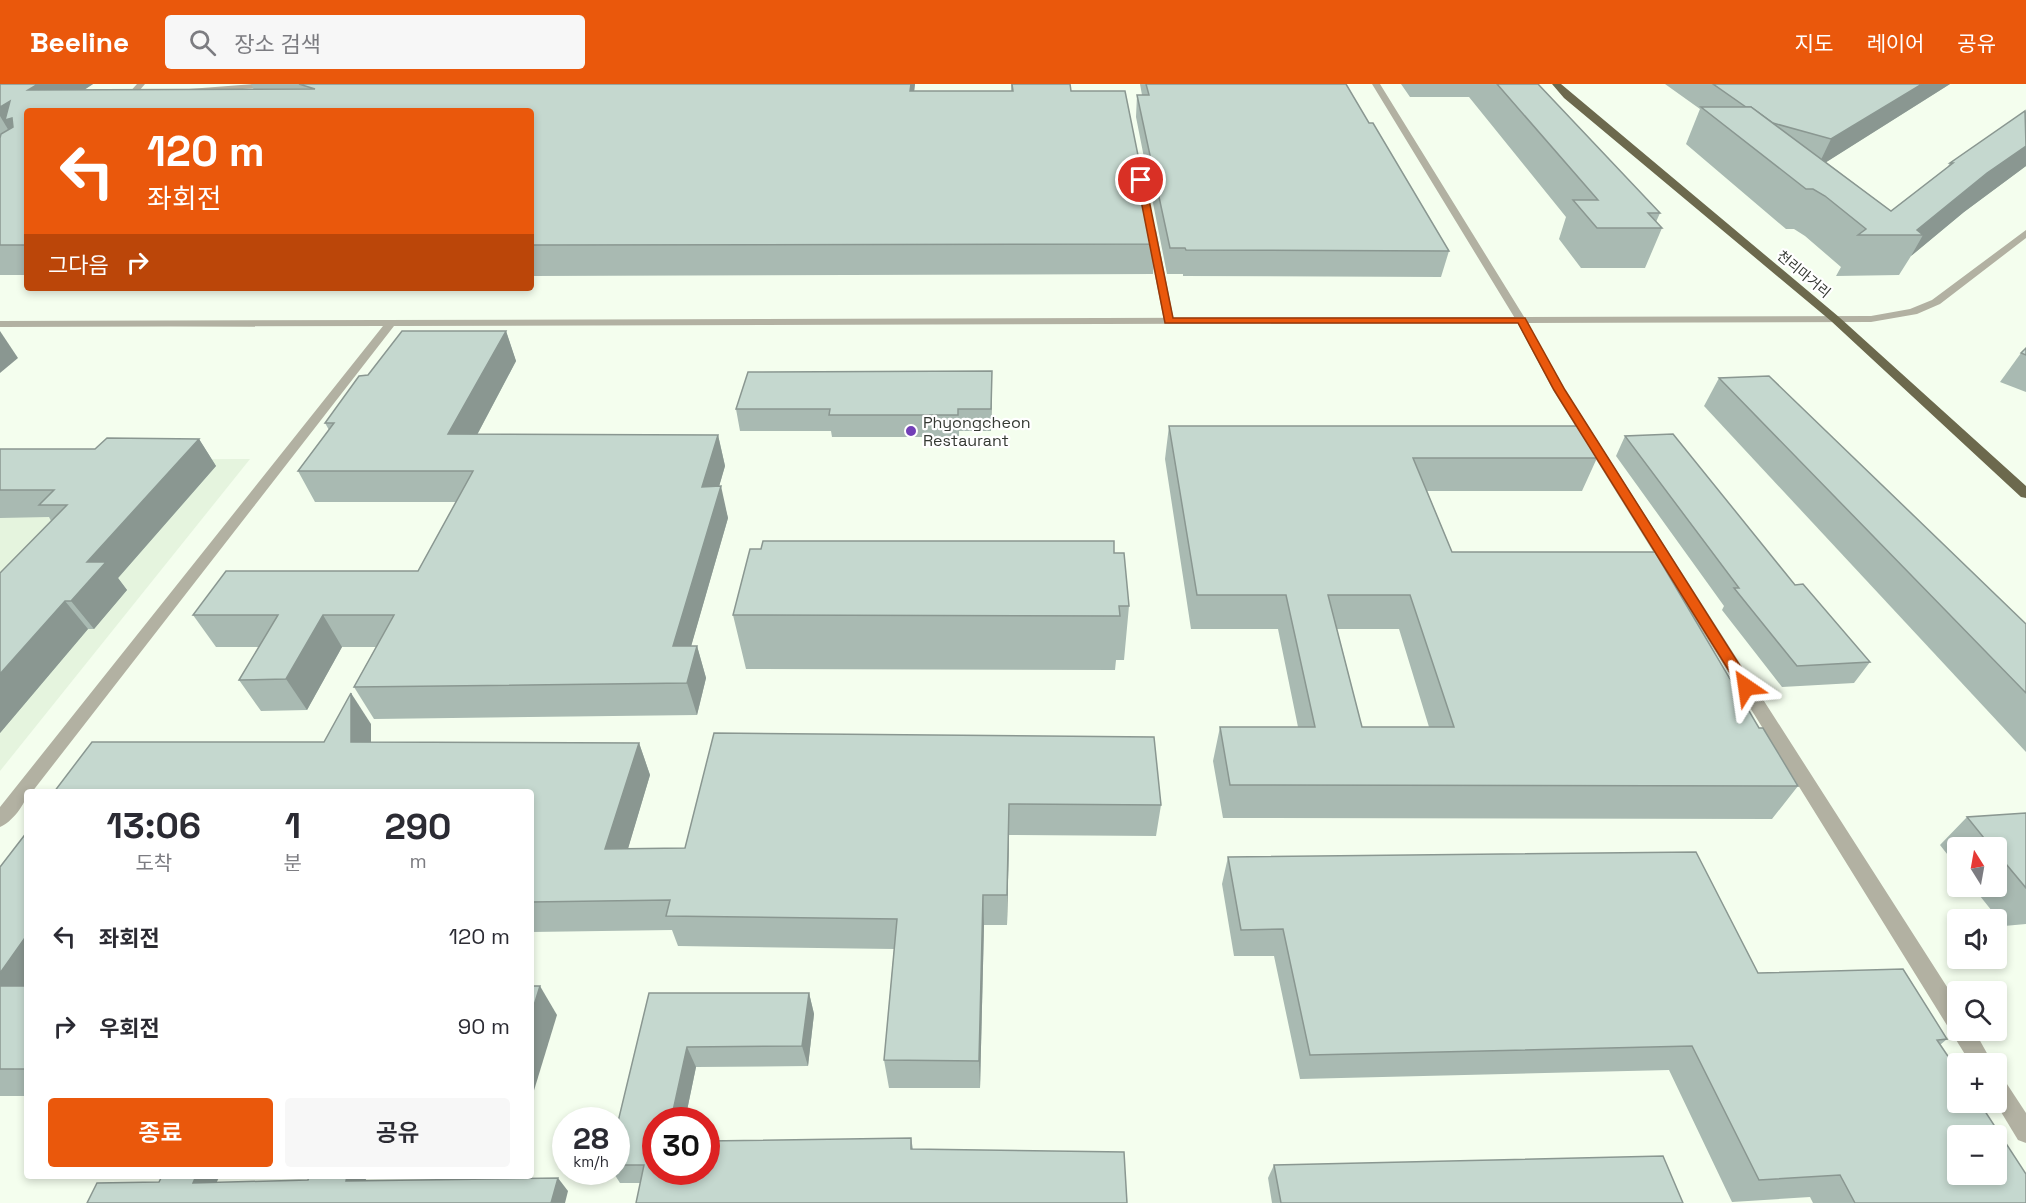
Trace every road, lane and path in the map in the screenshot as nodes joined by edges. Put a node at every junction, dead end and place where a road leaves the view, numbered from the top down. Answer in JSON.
{"nodes":[{"id":1,"x":141,"y":84,"type":"edge"},
{"id":2,"x":285,"y":84,"type":"edge"},
{"id":3,"x":1377,"y":84,"type":"edge"},
{"id":4,"x":1556,"y":84,"type":"edge"},
{"id":5,"x":179,"y":92,"type":"edge"},
{"id":6,"x":143,"y":94,"type":"edge"},
{"id":7,"x":131,"y":95,"type":"junction"},
{"id":8,"x":121,"y":100,"type":"edge"},
{"id":9,"x":1148,"y":216,"type":"edge"},
{"id":10,"x":2026,"y":233,"type":"edge"},
{"id":11,"x":1835,"y":319,"type":"junction"},
{"id":12,"x":1521,"y":320,"type":"junction"},
{"id":13,"x":1169,"y":321,"type":"junction"},
{"id":14,"x":391,"y":323,"type":"junction"},
{"id":15,"x":0,"y":324,"type":"edge"},
{"id":16,"x":2026,"y":494,"type":"edge"},
{"id":17,"x":24,"y":789,"type":"edge"},
{"id":18,"x":24,"y":789,"type":"edge"},
{"id":19,"x":0,"y":820,"type":"edge"},
{"id":20,"x":1947,"y":1006,"type":"edge"},
{"id":21,"x":2007,"y":1102,"type":"edge"},
{"id":22,"x":2026,"y":1132,"type":"edge"}],
"edges":[{"from":1,"to":7,"type":"street"},
{"from":2,"to":5,"type":"street"},
{"from":3,"to":12,"type":"street"},
{"from":4,"to":11,"type":"highway","name":"천리마거리"},
{"from":6,"to":7,"type":"street"},
{"from":7,"to":8,"type":"street"},
{"from":9,"to":13,"type":"street"},
{"from":10,"to":11,"type":"street"},
{"from":11,"to":12,"type":"street"},
{"from":11,"to":16,"type":"highway","name":"천리마거리"},
{"from":12,"to":13,"type":"street"},
{"from":12,"to":20,"type":"street"},
{"from":13,"to":14,"type":"street"},
{"from":14,"to":15,"type":"street"},
{"from":14,"to":17,"type":"street"},
{"from":18,"to":19,"type":"street"},
{"from":21,"to":22,"type":"street"}]}
